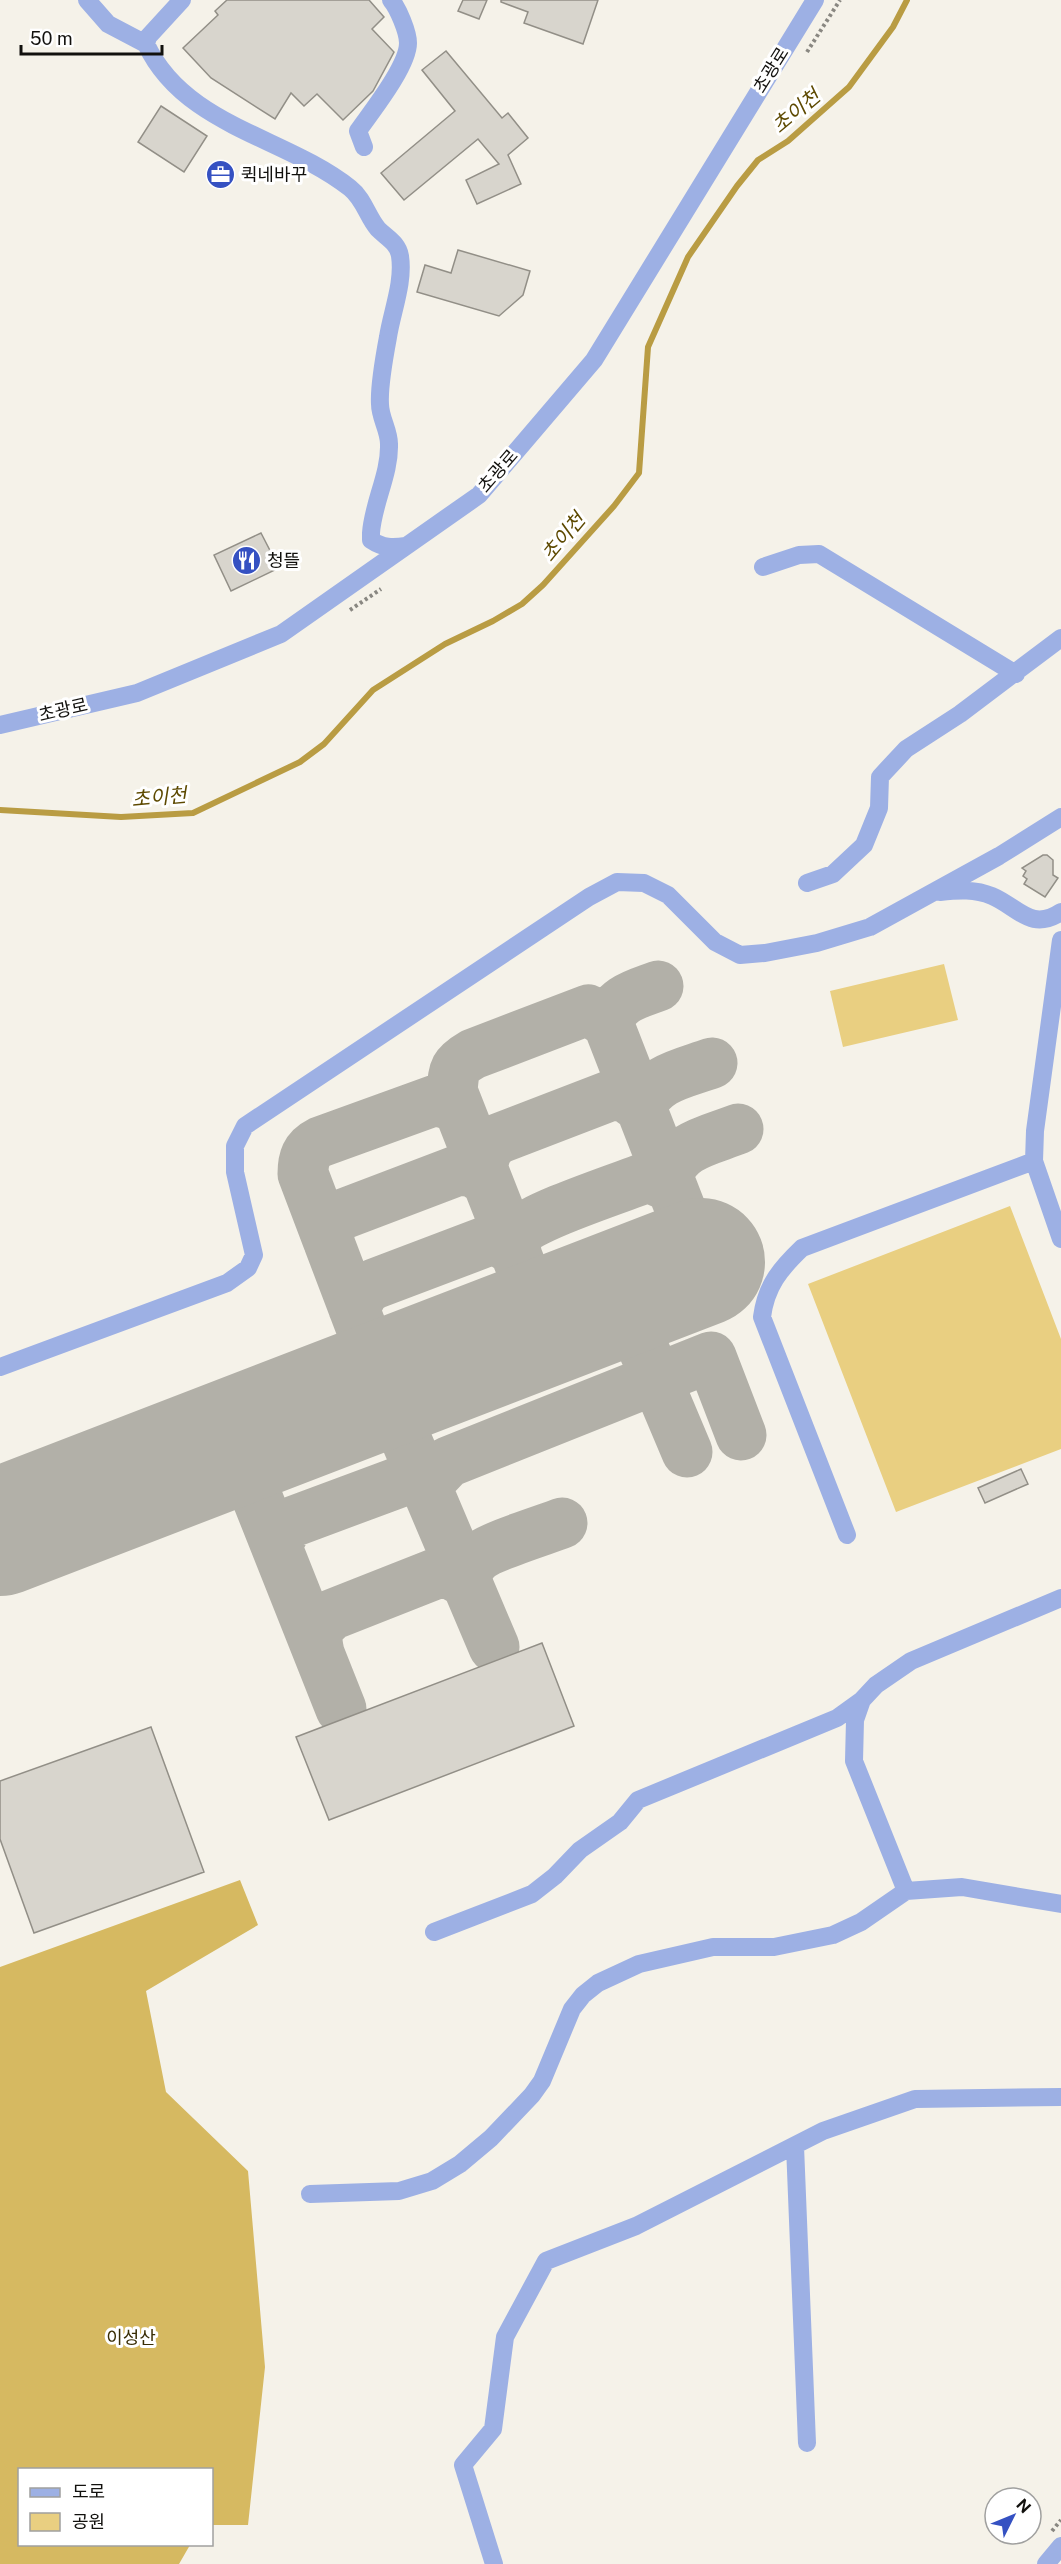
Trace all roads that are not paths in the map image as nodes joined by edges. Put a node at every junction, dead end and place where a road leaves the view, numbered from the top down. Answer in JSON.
{"nodes":[{"id":1,"x":87,"y":0,"type":"edge"},
{"id":2,"x":182,"y":0,"type":"edge"},
{"id":3,"x":392,"y":0,"type":"edge"},
{"id":4,"x":815,"y":0,"type":"edge"},
{"id":5,"x":147,"y":41,"type":"junction"},
{"id":6,"x":364,"y":147,"type":"dead end"},
{"id":7,"x":406,"y":546,"type":"junction"},
{"id":8,"x":763,"y":567,"type":"dead end"},
{"id":9,"x":1061,"y":638,"type":"edge"},
{"id":10,"x":1016,"y":674,"type":"junction"},
{"id":11,"x":0,"y":725,"type":"edge"},
{"id":12,"x":1061,"y":817,"type":"edge"},
{"id":13,"x":807,"y":883,"type":"dead end"},
{"id":14,"x":932,"y":893,"type":"junction"},
{"id":15,"x":1061,"y":912,"type":"edge"},
{"id":16,"x":1061,"y":940,"type":"edge"},
{"id":17,"x":1034,"y":1161,"type":"junction"},
{"id":18,"x":1061,"y":1239,"type":"edge"},
{"id":19,"x":0,"y":1367,"type":"edge"},
{"id":20,"x":847,"y":1534,"type":"dead end"},
{"id":21,"x":1061,"y":1598,"type":"edge"},
{"id":22,"x":862,"y":1700,"type":"junction"},
{"id":23,"x":906,"y":1891,"type":"junction"},
{"id":24,"x":1061,"y":1904,"type":"edge"},
{"id":25,"x":434,"y":1932,"type":"dead end"},
{"id":26,"x":1061,"y":2097,"type":"edge"},
{"id":27,"x":795,"y":2145,"type":"junction"},
{"id":28,"x":310,"y":2194,"type":"dead end"},
{"id":29,"x":807,"y":2443,"type":"dead end"},
{"id":30,"x":1061,"y":2546,"type":"edge"},
{"id":31,"x":495,"y":2564,"type":"edge"},
{"id":32,"x":1046,"y":2564,"type":"edge"}],
"edges":[{"from":1,"to":5,"type":"street"},
{"from":2,"to":5,"type":"street"},
{"from":3,"to":6,"type":"street"},
{"from":4,"to":7,"type":"street","name":"초광로"},
{"from":5,"to":7,"type":"street"},
{"from":7,"to":11,"type":"street","name":"초광로"},
{"from":8,"to":10,"type":"street"},
{"from":9,"to":10,"type":"street"},
{"from":10,"to":13,"type":"street"},
{"from":12,"to":14,"type":"street"},
{"from":14,"to":15,"type":"street"},
{"from":14,"to":19,"type":"street"},
{"from":16,"to":17,"type":"street"},
{"from":17,"to":18,"type":"street"},
{"from":17,"to":20,"type":"street"},
{"from":21,"to":22,"type":"street"},
{"from":22,"to":23,"type":"street"},
{"from":22,"to":25,"type":"street"},
{"from":23,"to":24,"type":"street"},
{"from":23,"to":28,"type":"street"},
{"from":26,"to":27,"type":"street"},
{"from":27,"to":29,"type":"street"},
{"from":27,"to":31,"type":"street"},
{"from":30,"to":32,"type":"street"}]}
